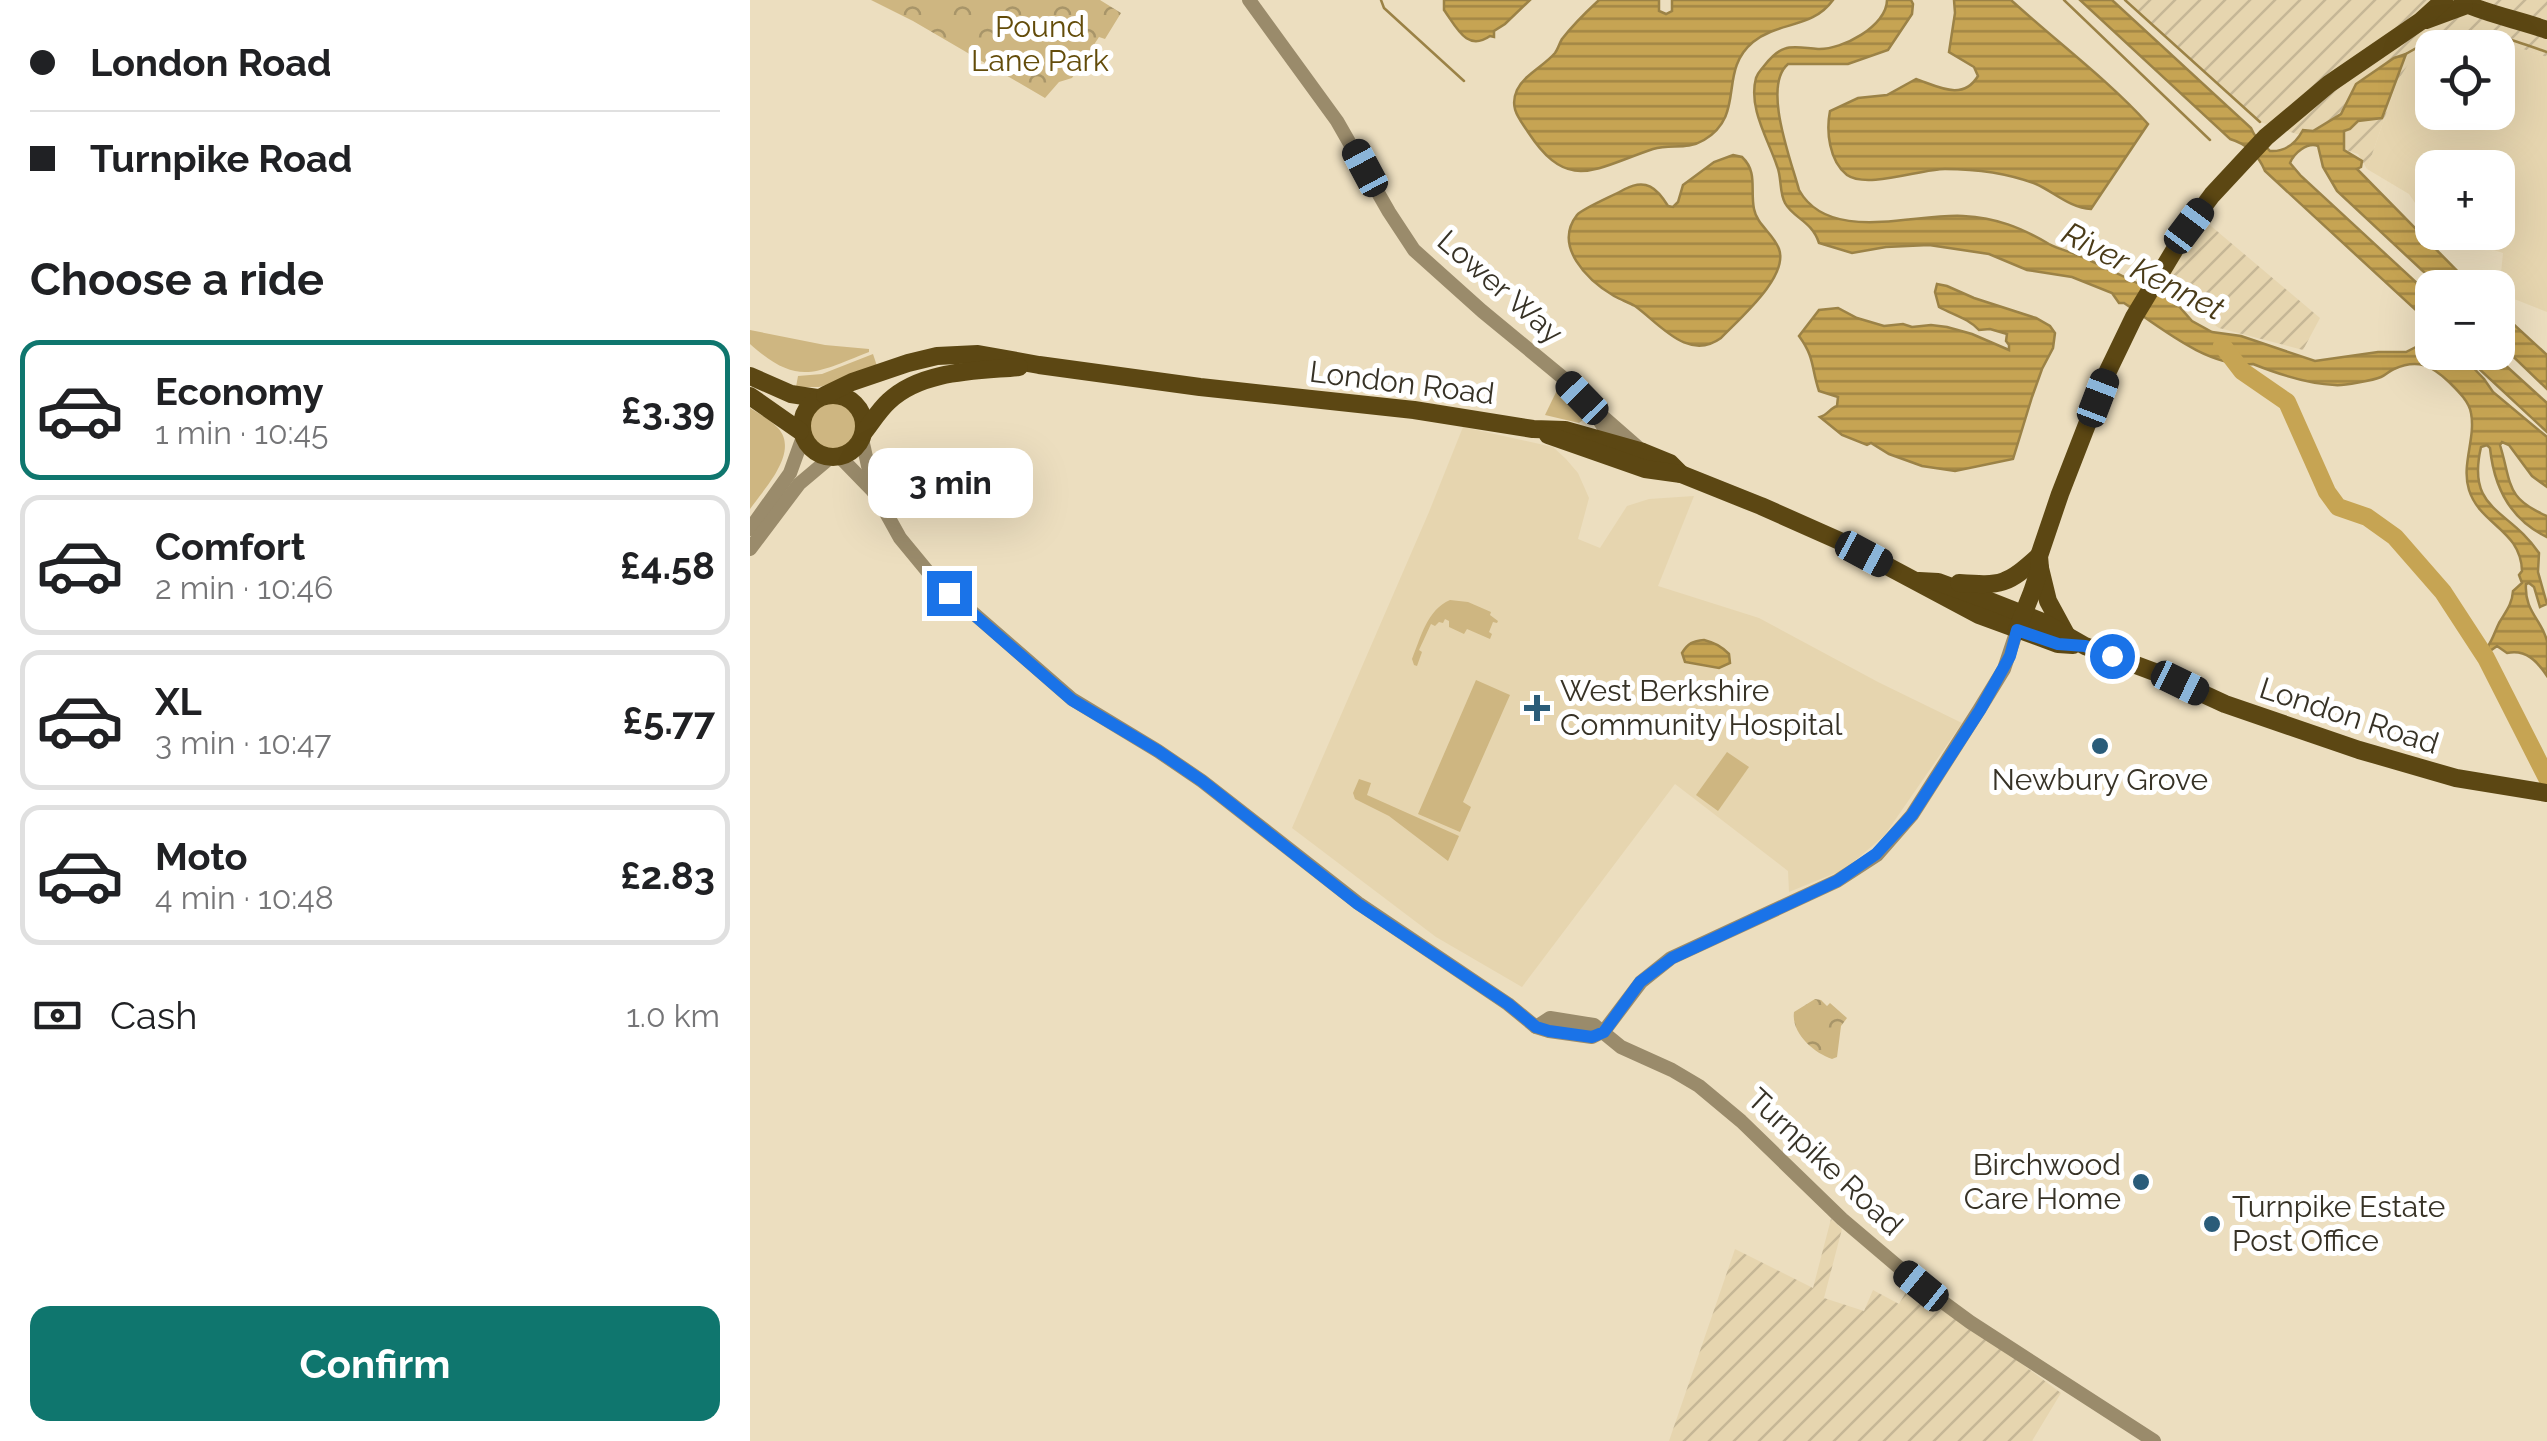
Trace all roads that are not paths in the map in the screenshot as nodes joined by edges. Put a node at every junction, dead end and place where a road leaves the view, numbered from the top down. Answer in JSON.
{"nodes":[{"id":1,"x":1249,"y":0,"type":"edge"},
{"id":2,"x":2444,"y":0,"type":"edge"},
{"id":3,"x":2490,"y":0,"type":"edge"},
{"id":4,"x":2467,"y":3,"type":"edge"},
{"id":5,"x":2516,"y":19,"type":"junction"},
{"id":6,"x":2421,"y":21,"type":"junction"},
{"id":7,"x":2547,"y":30,"type":"edge"},
{"id":8,"x":1039,"y":365,"type":"junction"},
{"id":9,"x":750,"y":376,"type":"edge"},
{"id":10,"x":750,"y":396,"type":"edge"},
{"id":11,"x":821,"y":397,"type":"junction"},
{"id":12,"x":1592,"y":410,"type":"junction"},
{"id":13,"x":1534,"y":430,"type":"junction"},
{"id":14,"x":1576,"y":432,"type":"junction"},
{"id":15,"x":802,"y":434,"type":"junction"},
{"id":16,"x":863,"y":435,"type":"junction"},
{"id":17,"x":1614,"y":444,"type":"junction"},
{"id":18,"x":836,"y":457,"type":"junction"},
{"id":19,"x":1641,"y":459,"type":"junction"},
{"id":20,"x":874,"y":493,"type":"junction"},
{"id":21,"x":750,"y":529,"type":"edge"},
{"id":22,"x":750,"y":550,"type":"edge"},
{"id":23,"x":2036,"y":563,"type":"junction"},
{"id":24,"x":1929,"y":582,"type":"junction"},
{"id":25,"x":2018,"y":619,"type":"junction"},
{"id":26,"x":2068,"y":636,"type":"junction"},
{"id":27,"x":2085,"y":646,"type":"junction"},
{"id":28,"x":2547,"y":793,"type":"edge"},
{"id":29,"x":1604,"y":1032,"type":"junction"},
{"id":30,"x":2154,"y":1441,"type":"edge"}],
"edges":[{"from":1,"to":12,"type":"street","name":"Lower Way"},
{"from":2,"to":6,"type":"main road"},
{"from":3,"to":5,"type":"main road"},
{"from":4,"to":5,"type":"main road"},
{"from":4,"to":6,"type":"main road"},
{"from":5,"to":7,"type":"main road"},
{"from":6,"to":23,"type":"main road"},
{"from":8,"to":11,"type":"main road"},
{"from":8,"to":13,"type":"main road","name":"London Road"},
{"from":8,"to":16,"type":"main road"},
{"from":9,"to":11,"type":"main road"},
{"from":10,"to":15,"type":"main road"},
{"from":11,"to":15,"type":"main road"},
{"from":11,"to":16,"type":"main road"},
{"from":12,"to":14,"type":"street"},
{"from":12,"to":17,"type":"street","name":"Lower Way"},
{"from":12,"to":19,"type":"street","name":"Lower Way"},
{"from":13,"to":14,"type":"main road","name":"London Road"},
{"from":13,"to":19,"type":"main road","name":"London Road"},
{"from":14,"to":17,"type":"main road","name":"London Road"},
{"from":15,"to":18,"type":"main road"},
{"from":15,"to":21,"type":"street"},
{"from":16,"to":18,"type":"main road"},
{"from":16,"to":20,"type":"street","name":"Turnpike Road"},
{"from":17,"to":19,"type":"main road","name":"London Road"},
{"from":18,"to":20,"type":"street","name":"Turnpike Road"},
{"from":18,"to":22,"type":"street"},
{"from":19,"to":24,"type":"main road","name":"London Road"},
{"from":20,"to":29,"type":"street","name":"Turnpike Road"},
{"from":23,"to":24,"type":"main road"},
{"from":23,"to":25,"type":"main road"},
{"from":23,"to":26,"type":"main road"},
{"from":24,"to":25,"type":"main road","name":"London Road"},
{"from":25,"to":26,"type":"main road","name":"London Road"},
{"from":25,"to":27,"type":"main road","name":"London Road"},
{"from":25,"to":29,"type":"street"},
{"from":26,"to":27,"type":"main road","name":"London Road"},
{"from":27,"to":28,"type":"main road","name":"London Road"},
{"from":29,"to":30,"type":"street","name":"Turnpike Road"}]}
